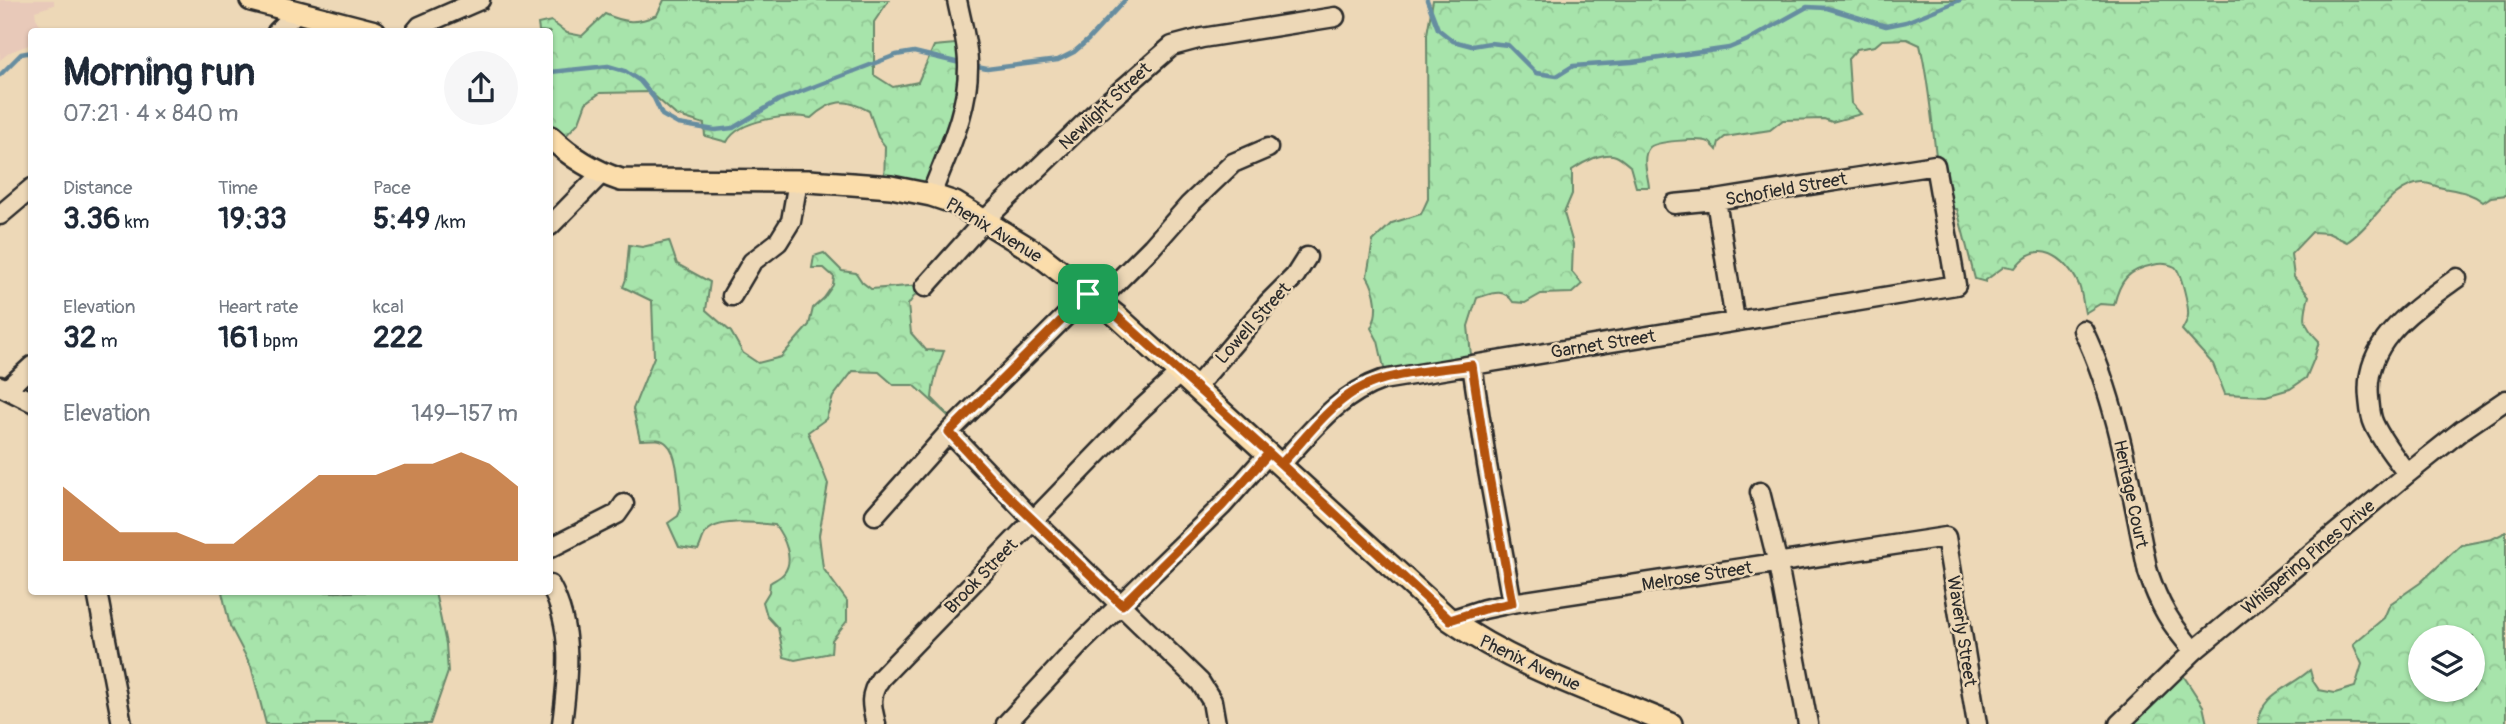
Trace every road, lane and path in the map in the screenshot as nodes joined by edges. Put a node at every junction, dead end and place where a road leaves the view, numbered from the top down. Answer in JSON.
{"nodes":[{"id":1,"x":250,"y":0,"type":"edge"},
{"id":2,"x":480,"y":0,"type":"edge"},
{"id":3,"x":957,"y":0,"type":"edge"},
{"id":4,"x":296,"y":13,"type":"junction"},
{"id":5,"x":1335,"y":17,"type":"dead end"},
{"id":6,"x":280,"y":28,"type":"edge"},
{"id":7,"x":358,"y":28,"type":"edge"},
{"id":8,"x":418,"y":28,"type":"edge"},
{"id":9,"x":553,"y":140,"type":"edge"},
{"id":10,"x":1268,"y":148,"type":"dead end"},
{"id":11,"x":601,"y":174,"type":"junction"},
{"id":12,"x":798,"y":181,"type":"junction"},
{"id":13,"x":28,"y":191,"type":"edge"},
{"id":14,"x":931,"y":195,"type":"junction"},
{"id":15,"x":1716,"y":200,"type":"junction"},
{"id":16,"x":1674,"y":204,"type":"dead end"},
{"id":17,"x":0,"y":215,"type":"edge"},
{"id":18,"x":984,"y":221,"type":"junction"},
{"id":19,"x":553,"y":223,"type":"edge"},
{"id":20,"x":1307,"y":257,"type":"dead end"},
{"id":21,"x":2457,"y":278,"type":"dead end"},
{"id":22,"x":1956,"y":285,"type":"joint"},
{"id":23,"x":925,"y":287,"type":"dead end"},
{"id":24,"x":732,"y":296,"type":"dead end"},
{"id":25,"x":1092,"y":298,"type":"junction"},
{"id":26,"x":1735,"y":321,"type":"junction"},
{"id":27,"x":2083,"y":330,"type":"dead end"},
{"id":28,"x":1472,"y":365,"type":"junction"},
{"id":29,"x":28,"y":369,"type":"edge"},
{"id":30,"x":1187,"y":381,"type":"junction"},
{"id":31,"x":2,"y":387,"type":"edge"},
{"id":32,"x":28,"y":400,"type":"edge"},
{"id":33,"x":2506,"y":400,"type":"edge"},
{"id":34,"x":949,"y":432,"type":"junction"},
{"id":35,"x":1275,"y":459,"type":"junction"},
{"id":36,"x":2407,"y":474,"type":"junction"},
{"id":37,"x":1760,"y":492,"type":"dead end"},
{"id":38,"x":624,"y":504,"type":"dead end"},
{"id":39,"x":875,"y":515,"type":"dead end"},
{"id":40,"x":1034,"y":521,"type":"junction"},
{"id":41,"x":1946,"y":537,"type":"joint"},
{"id":42,"x":553,"y":546,"type":"edge"},
{"id":43,"x":1778,"y":564,"type":"junction"},
{"id":44,"x":553,"y":593,"type":"edge"},
{"id":45,"x":98,"y":595,"type":"edge"},
{"id":46,"x":1512,"y":603,"type":"junction"},
{"id":47,"x":1122,"y":605,"type":"junction"},
{"id":48,"x":1450,"y":620,"type":"junction"},
{"id":49,"x":2194,"y":651,"type":"junction"},
{"id":50,"x":122,"y":724,"type":"edge"},
{"id":51,"x":562,"y":724,"type":"edge"},
{"id":52,"x":876,"y":724,"type":"edge"},
{"id":53,"x":1006,"y":724,"type":"edge"},
{"id":54,"x":1216,"y":724,"type":"edge"},
{"id":55,"x":1671,"y":724,"type":"edge"},
{"id":56,"x":1808,"y":724,"type":"edge"},
{"id":57,"x":1977,"y":724,"type":"edge"},
{"id":58,"x":2119,"y":724,"type":"edge"}],
"edges":[{"from":1,"to":4,"type":"main road"},
{"from":2,"to":8,"type":"street"},
{"from":3,"to":14,"type":"street"},
{"from":4,"to":6,"type":"street"},
{"from":4,"to":7,"type":"main road"},
{"from":5,"to":18,"type":"street","name":"Newlight Street"},
{"from":9,"to":11,"type":"main road","name":"Phenix Avenue"},
{"from":10,"to":25,"type":"street"},
{"from":11,"to":12,"type":"main road","name":"Phenix Avenue"},
{"from":11,"to":19,"type":"street"},
{"from":12,"to":14,"type":"main road","name":"Phenix Avenue"},
{"from":12,"to":24,"type":"street"},
{"from":13,"to":17,"type":"street"},
{"from":14,"to":18,"type":"main road","name":"Phenix Avenue"},
{"from":15,"to":16,"type":"street"},
{"from":15,"to":22,"type":"street","name":"Schofield Street"},
{"from":15,"to":26,"type":"street","name":"Schofield Street"},
{"from":18,"to":23,"type":"street","name":"Newlight Street"},
{"from":18,"to":25,"type":"main road","name":"Phenix Avenue"},
{"from":20,"to":30,"type":"street","name":"Lowell Street"},
{"from":21,"to":36,"type":"street"},
{"from":22,"to":26,"type":"street","name":"Garnet Street"},
{"from":25,"to":30,"type":"main road","name":"Phenix Avenue"},
{"from":25,"to":34,"type":"street"},
{"from":26,"to":28,"type":"street","name":"Garnet Street"},
{"from":27,"to":49,"type":"street","name":"Heritage Court"},
{"from":28,"to":35,"type":"street","name":"Garnet Street"},
{"from":28,"to":46,"type":"street"},
{"from":29,"to":31,"type":"street"},
{"from":30,"to":35,"type":"main road","name":"Phenix Avenue"},
{"from":30,"to":40,"type":"street","name":"Brook Street"},
{"from":31,"to":32,"type":"street"},
{"from":33,"to":36,"type":"street","name":"Whispering Pines Drive"},
{"from":34,"to":39,"type":"street"},
{"from":34,"to":40,"type":"street"},
{"from":35,"to":47,"type":"street","name":"Garnet Street"},
{"from":35,"to":48,"type":"main road","name":"Phenix Avenue"},
{"from":36,"to":49,"type":"street","name":"Whispering Pines Drive"},
{"from":37,"to":43,"type":"street"},
{"from":38,"to":42,"type":"street"},
{"from":40,"to":47,"type":"street"},
{"from":40,"to":52,"type":"street","name":"Brook Street"},
{"from":41,"to":43,"type":"street","name":"Melrose Street"},
{"from":41,"to":57,"type":"street","name":"Waverly Street"},
{"from":43,"to":46,"type":"street","name":"Melrose Street"},
{"from":43,"to":56,"type":"street"},
{"from":44,"to":51,"type":"street"},
{"from":45,"to":50,"type":"street"},
{"from":46,"to":48,"type":"street","name":"Melrose Street"},
{"from":47,"to":53,"type":"street","name":"Garnet Street"},
{"from":47,"to":54,"type":"street"},
{"from":48,"to":55,"type":"main road","name":"Phenix Avenue"},
{"from":49,"to":58,"type":"street","name":"Whispering Pines Drive"}]}
